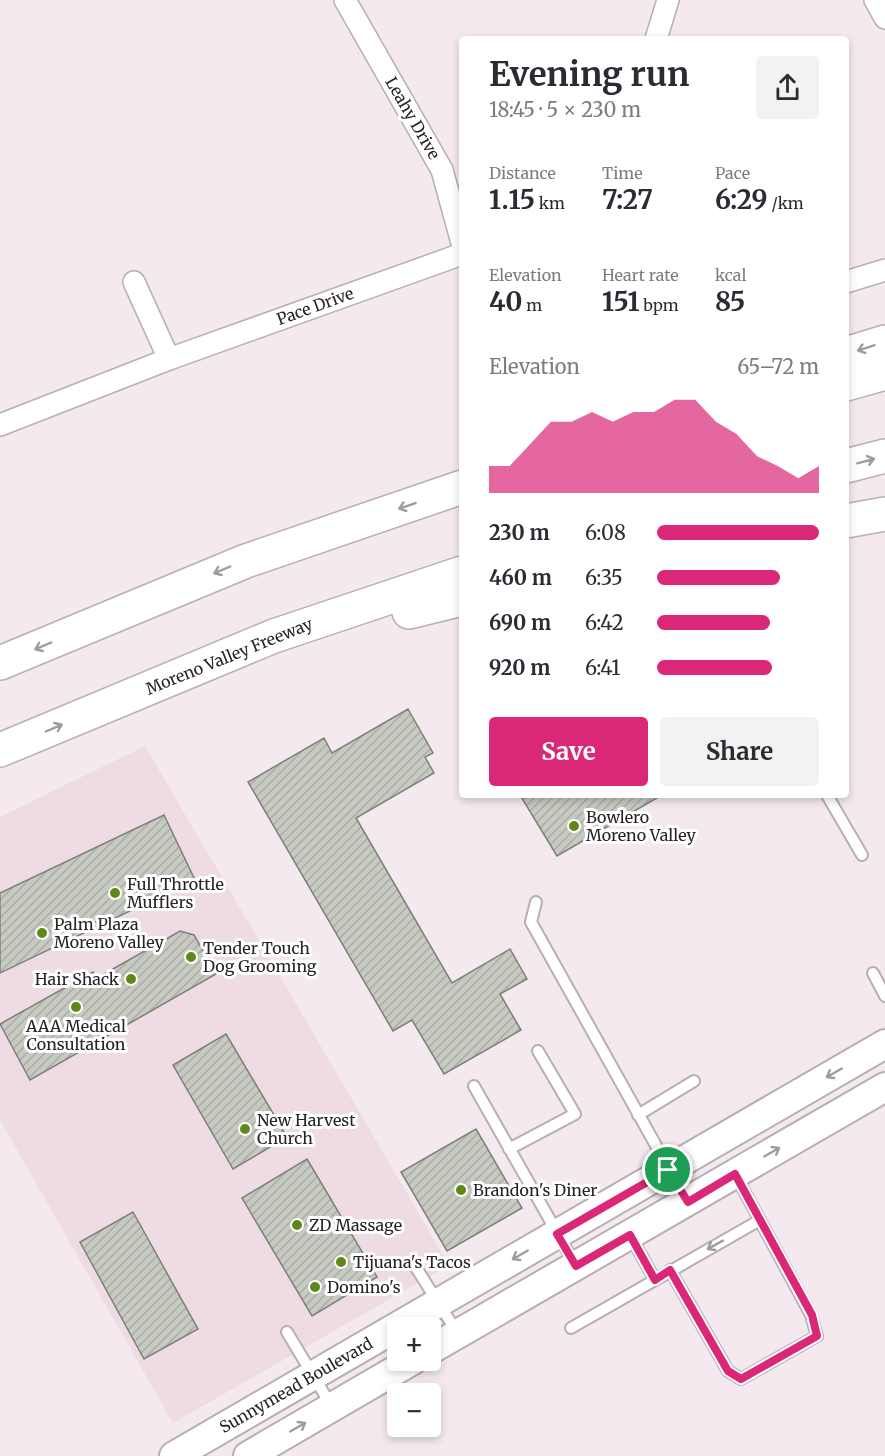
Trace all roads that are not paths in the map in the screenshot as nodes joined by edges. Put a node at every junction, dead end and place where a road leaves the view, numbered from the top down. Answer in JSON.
{"nodes":[{"id":1,"x":345,"y":0,"type":"edge"},
{"id":2,"x":668,"y":0,"type":"edge"},
{"id":3,"x":874,"y":0,"type":"edge"},
{"id":4,"x":885,"y":18,"type":"edge"},
{"id":5,"x":657,"y":36,"type":"edge"},
{"id":6,"x":459,"y":232,"type":"edge"},
{"id":7,"x":459,"y":255,"type":"edge"},
{"id":8,"x":885,"y":270,"type":"edge"},
{"id":9,"x":849,"y":281,"type":"edge"},
{"id":10,"x":134,"y":282,"type":"dead end"},
{"id":11,"x":885,"y":342,"type":"edge"},
{"id":12,"x":849,"y":353,"type":"edge"},
{"id":13,"x":169,"y":359,"type":"junction"},
{"id":14,"x":885,"y":373,"type":"edge"},
{"id":15,"x":849,"y":383,"type":"edge"},
{"id":16,"x":0,"y":425,"type":"edge"},
{"id":17,"x":885,"y":456,"type":"edge"},
{"id":18,"x":849,"y":465,"type":"edge"},
{"id":19,"x":459,"y":488,"type":"edge"},
{"id":20,"x":885,"y":514,"type":"edge"},
{"id":21,"x":849,"y":520,"type":"edge"},
{"id":22,"x":459,"y":574,"type":"edge"},
{"id":23,"x":459,"y":600,"type":"edge"},
{"id":24,"x":0,"y":663,"type":"edge"},
{"id":25,"x":159,"y":684,"type":"junction"},
{"id":26,"x":0,"y":750,"type":"edge"},
{"id":27,"x":829,"y":798,"type":"edge"},
{"id":28,"x":862,"y":855,"type":"dead end"},
{"id":29,"x":536,"y":902,"type":"dead end"},
{"id":30,"x":873,"y":973,"type":"dead end"},
{"id":31,"x":885,"y":996,"type":"edge"},
{"id":32,"x":883,"y":1050,"type":"edge"},
{"id":33,"x":538,"y":1051,"type":"dead end"},
{"id":34,"x":694,"y":1082,"type":"dead end"},
{"id":35,"x":474,"y":1086,"type":"dead end"},
{"id":36,"x":885,"y":1087,"type":"edge"},
{"id":37,"x":638,"y":1115,"type":"junction"},
{"id":38,"x":509,"y":1149,"type":"junction"},
{"id":39,"x":668,"y":1170,"type":"junction"},
{"id":40,"x":735,"y":1174,"type":"junction"},
{"id":41,"x":688,"y":1202,"type":"junction"},
{"id":42,"x":760,"y":1220,"type":"junction"},
{"id":43,"x":557,"y":1234,"type":"junction"},
{"id":44,"x":630,"y":1235,"type":"junction"},
{"id":45,"x":415,"y":1266,"type":"dead end"},
{"id":46,"x":576,"y":1266,"type":"junction"},
{"id":47,"x":670,"y":1270,"type":"junction"},
{"id":48,"x":655,"y":1280,"type":"junction"},
{"id":49,"x":438,"y":1303,"type":"junction"},
{"id":50,"x":571,"y":1328,"type":"dead end"},
{"id":51,"x":287,"y":1332,"type":"dead end"},
{"id":52,"x":458,"y":1335,"type":"junction"},
{"id":53,"x":441,"y":1344,"type":"edge"},
{"id":54,"x":394,"y":1371,"type":"edge"},
{"id":55,"x":312,"y":1376,"type":"junction"},
{"id":56,"x":332,"y":1407,"type":"junction"},
{"id":57,"x":174,"y":1456,"type":"edge"},
{"id":58,"x":248,"y":1456,"type":"edge"}],
"edges":[{"from":1,"to":6,"type":"street","name":"Leahy Drive"},
{"from":2,"to":5,"type":"street"},
{"from":3,"to":4,"type":"street"},
{"from":7,"to":13,"type":"street","name":"Pace Drive"},
{"from":8,"to":9,"type":"street"},
{"from":10,"to":13,"type":"street"},
{"from":11,"to":12,"type":"highway","one_way":true},
{"from":13,"to":16,"type":"street","name":"Pace Drive"},
{"from":14,"to":15,"type":"highway"},
{"from":18,"to":17,"type":"highway","one_way":true},
{"from":19,"to":24,"type":"highway","one_way":true},
{"from":20,"to":21,"type":"highway"},
{"from":22,"to":25,"type":"highway","name":"Moreno Valley Freeway"},
{"from":23,"to":25,"type":"highway"},
{"from":26,"to":25,"type":"highway","name":"Moreno Valley Freeway","one_way":true},
{"from":27,"to":28,"type":"lane"},
{"from":29,"to":37,"type":"lane"},
{"from":30,"to":31,"type":"lane"},
{"from":32,"to":39,"type":"main road","name":"Sunnymead Boulevard","one_way":true},
{"from":33,"to":38,"type":"lane"},
{"from":34,"to":37,"type":"lane"},
{"from":35,"to":38,"type":"lane"},
{"from":40,"to":36,"type":"main road","one_way":true},
{"from":37,"to":39,"type":"lane"},
{"from":38,"to":43,"type":"lane"},
{"from":39,"to":41,"type":"lane"},
{"from":39,"to":43,"type":"main road","name":"Sunnymead Boulevard"},
{"from":40,"to":41,"type":"main road"},
{"from":40,"to":42,"type":"lane"},
{"from":41,"to":44,"type":"main road"},
{"from":42,"to":47,"type":"lane","one_way":true},
{"from":42,"to":47,"type":"lane"},
{"from":43,"to":46,"type":"lane"},
{"from":43,"to":49,"type":"main road","name":"Sunnymead Boulevard","one_way":true},
{"from":44,"to":46,"type":"main road"},
{"from":44,"to":48,"type":"lane"},
{"from":45,"to":49,"type":"lane"},
{"from":46,"to":52,"type":"main road"},
{"from":47,"to":48,"type":"lane"},
{"from":48,"to":50,"type":"lane"},
{"from":49,"to":52,"type":"lane"},
{"from":49,"to":55,"type":"main road","name":"Sunnymead Boulevard"},
{"from":51,"to":55,"type":"lane"},
{"from":52,"to":53,"type":"main road"},
{"from":54,"to":56,"type":"main road"},
{"from":55,"to":56,"type":"lane"},
{"from":55,"to":57,"type":"main road","name":"Sunnymead Boulevard"},
{"from":58,"to":56,"type":"main road","one_way":true}]}
